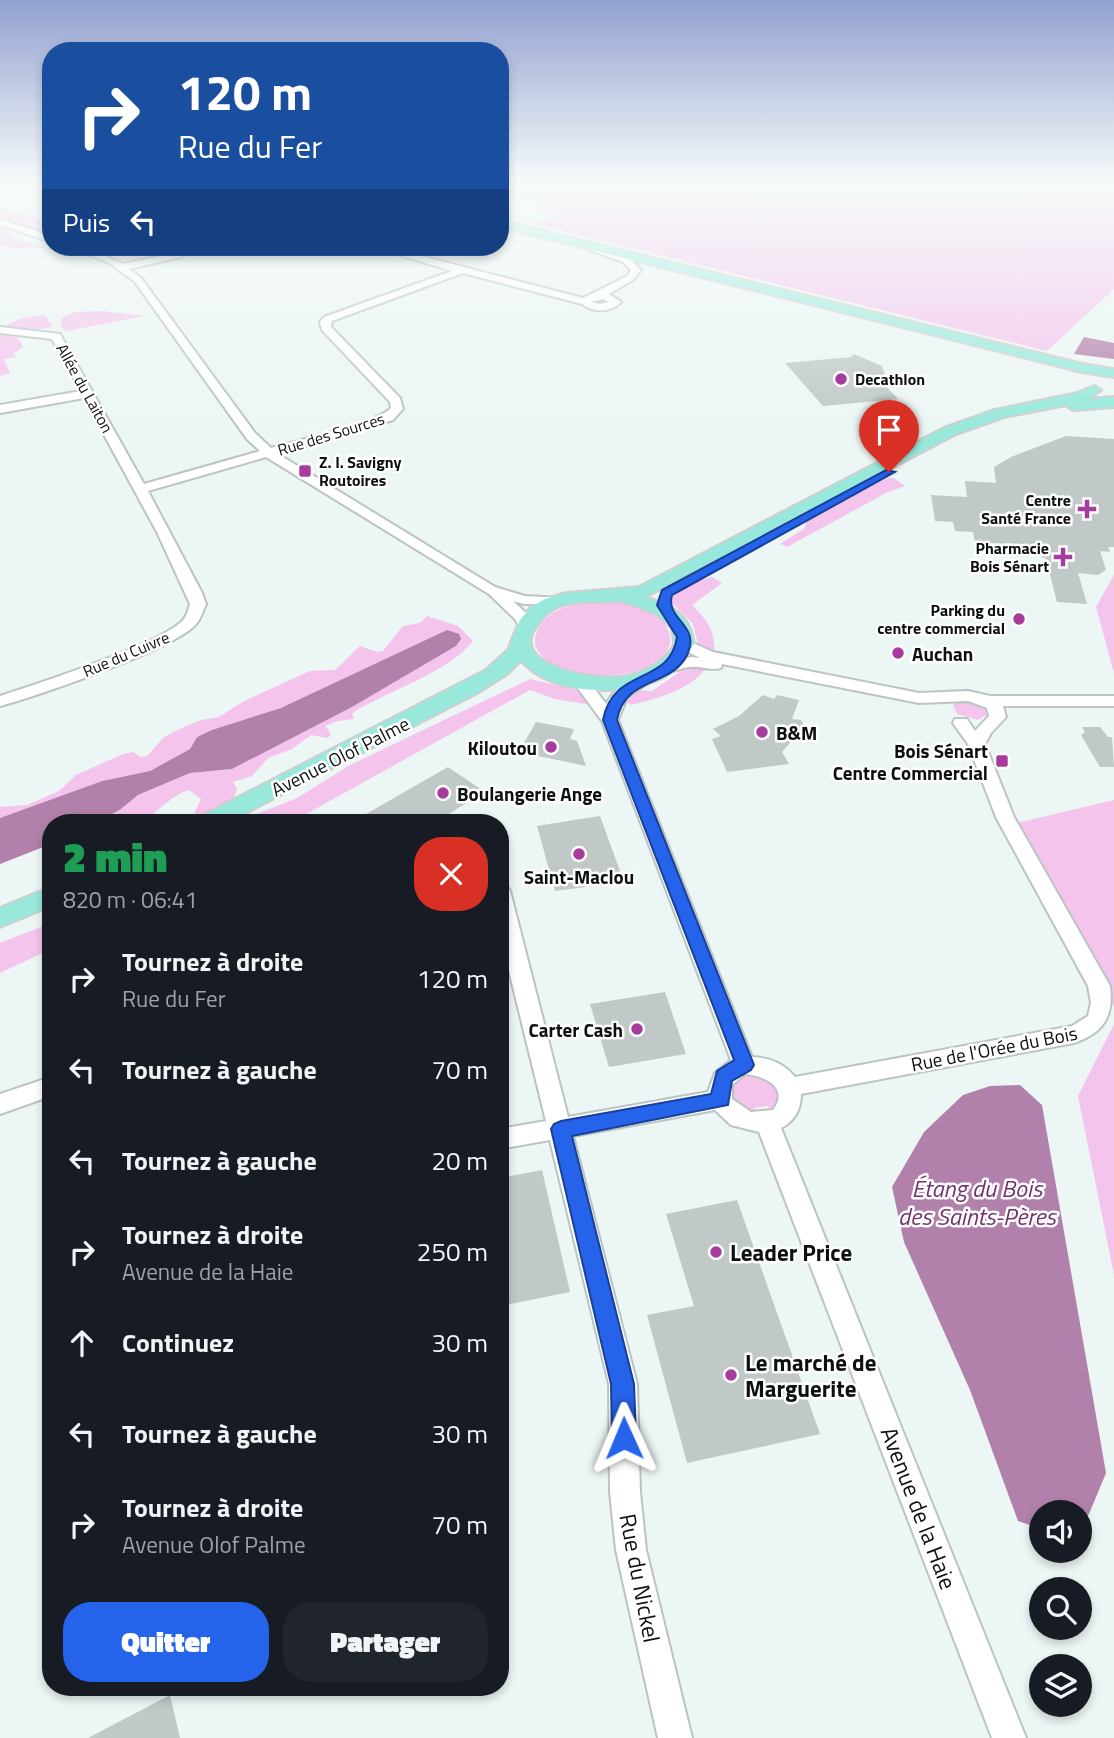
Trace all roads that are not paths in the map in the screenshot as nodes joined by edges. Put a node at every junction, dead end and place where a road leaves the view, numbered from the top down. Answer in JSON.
{"nodes":[{"id":1,"x":112,"y":262,"type":"edge"},
{"id":2,"x":145,"y":262,"type":"edge"},
{"id":3,"x":431,"y":262,"type":"edge"},
{"id":4,"x":628,"y":262,"type":"edge"},
{"id":5,"x":657,"y":262,"type":"edge"},
{"id":6,"x":123,"y":267,"type":"junction"},
{"id":7,"x":463,"y":271,"type":"junction"},
{"id":8,"x":598,"y":296,"type":"junction"},
{"id":9,"x":585,"y":301,"type":"junction"},
{"id":10,"x":0,"y":330,"type":"edge"},
{"id":11,"x":936,"y":331,"type":"junction"},
{"id":12,"x":1113,"y":372,"type":"edge"},
{"id":13,"x":1093,"y":386,"type":"junction"},
{"id":14,"x":86,"y":394,"type":"junction"},
{"id":15,"x":1114,"y":402,"type":"edge"},
{"id":16,"x":0,"y":409,"type":"edge"},
{"id":17,"x":268,"y":453,"type":"junction"},
{"id":18,"x":885,"y":470,"type":"junction"},
{"id":19,"x":141,"y":489,"type":"junction"},
{"id":20,"x":490,"y":590,"type":"junction"},
{"id":21,"x":628,"y":597,"type":"junction"},
{"id":22,"x":558,"y":601,"type":"junction"},
{"id":23,"x":666,"y":612,"type":"junction"},
{"id":24,"x":524,"y":633,"type":"junction"},
{"id":25,"x":684,"y":644,"type":"junction"},
{"id":26,"x":668,"y":668,"type":"junction"},
{"id":27,"x":550,"y":673,"type":"junction"},
{"id":28,"x":646,"y":679,"type":"junction"},
{"id":29,"x":582,"y":683,"type":"junction"},
{"id":30,"x":470,"y":690,"type":"junction"},
{"id":31,"x":0,"y":701,"type":"edge"},
{"id":32,"x":990,"y":701,"type":"junction"},
{"id":33,"x":1114,"y":701,"type":"edge"},
{"id":34,"x":948,"y":705,"type":"junction"},
{"id":35,"x":610,"y":720,"type":"junction"},
{"id":36,"x":961,"y":723,"type":"junction"},
{"id":37,"x":988,"y":724,"type":"junction"},
{"id":38,"x":976,"y":744,"type":"junction"},
{"id":39,"x":226,"y":814,"type":"edge"},
{"id":40,"x":42,"y":900,"type":"edge"},
{"id":41,"x":0,"y":918,"type":"edge"},
{"id":42,"x":509,"y":926,"type":"edge"},
{"id":43,"x":744,"y":1065,"type":"junction"},
{"id":44,"x":790,"y":1087,"type":"junction"},
{"id":45,"x":42,"y":1089,"type":"edge"},
{"id":46,"x":721,"y":1100,"type":"junction"},
{"id":47,"x":0,"y":1104,"type":"edge"},
{"id":48,"x":767,"y":1122,"type":"junction"},
{"id":49,"x":561,"y":1129,"type":"junction"},
{"id":50,"x":509,"y":1138,"type":"edge"},
{"id":51,"x":675,"y":1738,"type":"edge"},
{"id":52,"x":1009,"y":1738,"type":"edge"}],
"edges":[{"from":1,"to":6,"type":"street"},
{"from":2,"to":6,"type":"street"},
{"from":3,"to":7,"type":"street"},
{"from":4,"to":8,"type":"street"},
{"from":5,"to":11,"type":"main road"},
{"from":6,"to":17,"type":"street"},
{"from":7,"to":9,"type":"street"},
{"from":7,"to":17,"type":"street","name":"Rue des Sources"},
{"from":8,"to":9,"type":"street"},
{"from":8,"to":9,"type":"street"},
{"from":10,"to":14,"type":"street","name":"Allée du Laiton"},
{"from":11,"to":12,"type":"main road"},
{"from":11,"to":13,"type":"main road"},
{"from":12,"to":13,"type":"main road"},
{"from":13,"to":15,"type":"main road"},
{"from":13,"to":18,"type":"main road"},
{"from":14,"to":16,"type":"street"},
{"from":14,"to":19,"type":"street","name":"Allée du Laiton"},
{"from":15,"to":18,"type":"main road"},
{"from":17,"to":19,"type":"street"},
{"from":17,"to":20,"type":"street"},
{"from":18,"to":21,"type":"main road"},
{"from":18,"to":23,"type":"main road"},
{"from":19,"to":31,"type":"street","name":"Rue du Cuivre"},
{"from":20,"to":22,"type":"street"},
{"from":20,"to":24,"type":"street"},
{"from":21,"to":22,"type":"main road"},
{"from":21,"to":23,"type":"main road"},
{"from":22,"to":24,"type":"main road"},
{"from":23,"to":25,"type":"main road"},
{"from":24,"to":27,"type":"main road"},
{"from":24,"to":30,"type":"main road","name":"Avenue Olof Palme"},
{"from":25,"to":26,"type":"main road"},
{"from":25,"to":34,"type":"street"},
{"from":26,"to":28,"type":"main road"},
{"from":26,"to":34,"type":"street"},
{"from":27,"to":29,"type":"main road"},
{"from":27,"to":30,"type":"main road","name":"Avenue Olof Palme"},
{"from":28,"to":29,"type":"main road"},
{"from":28,"to":35,"type":"street"},
{"from":29,"to":35,"type":"street"},
{"from":30,"to":39,"type":"main road","name":"Avenue Olof Palme"},
{"from":32,"to":33,"type":"street"},
{"from":32,"to":34,"type":"street"},
{"from":32,"to":37,"type":"street"},
{"from":34,"to":36,"type":"street"},
{"from":35,"to":43,"type":"street"},
{"from":36,"to":37,"type":"street"},
{"from":36,"to":38,"type":"street"},
{"from":37,"to":38,"type":"street"},
{"from":38,"to":44,"type":"street","name":"Rue de l'Orée du Bois"},
{"from":40,"to":41,"type":"main road"},
{"from":42,"to":49,"type":"street","name":"Rue du Nickel"},
{"from":43,"to":44,"type":"street"},
{"from":43,"to":46,"type":"street"},
{"from":44,"to":48,"type":"street"},
{"from":45,"to":47,"type":"street"},
{"from":46,"to":48,"type":"street"},
{"from":46,"to":49,"type":"street"},
{"from":48,"to":52,"type":"street","name":"Avenue de la Haie"},
{"from":49,"to":50,"type":"street"},
{"from":49,"to":51,"type":"street","name":"Rue du Nickel"}]}
